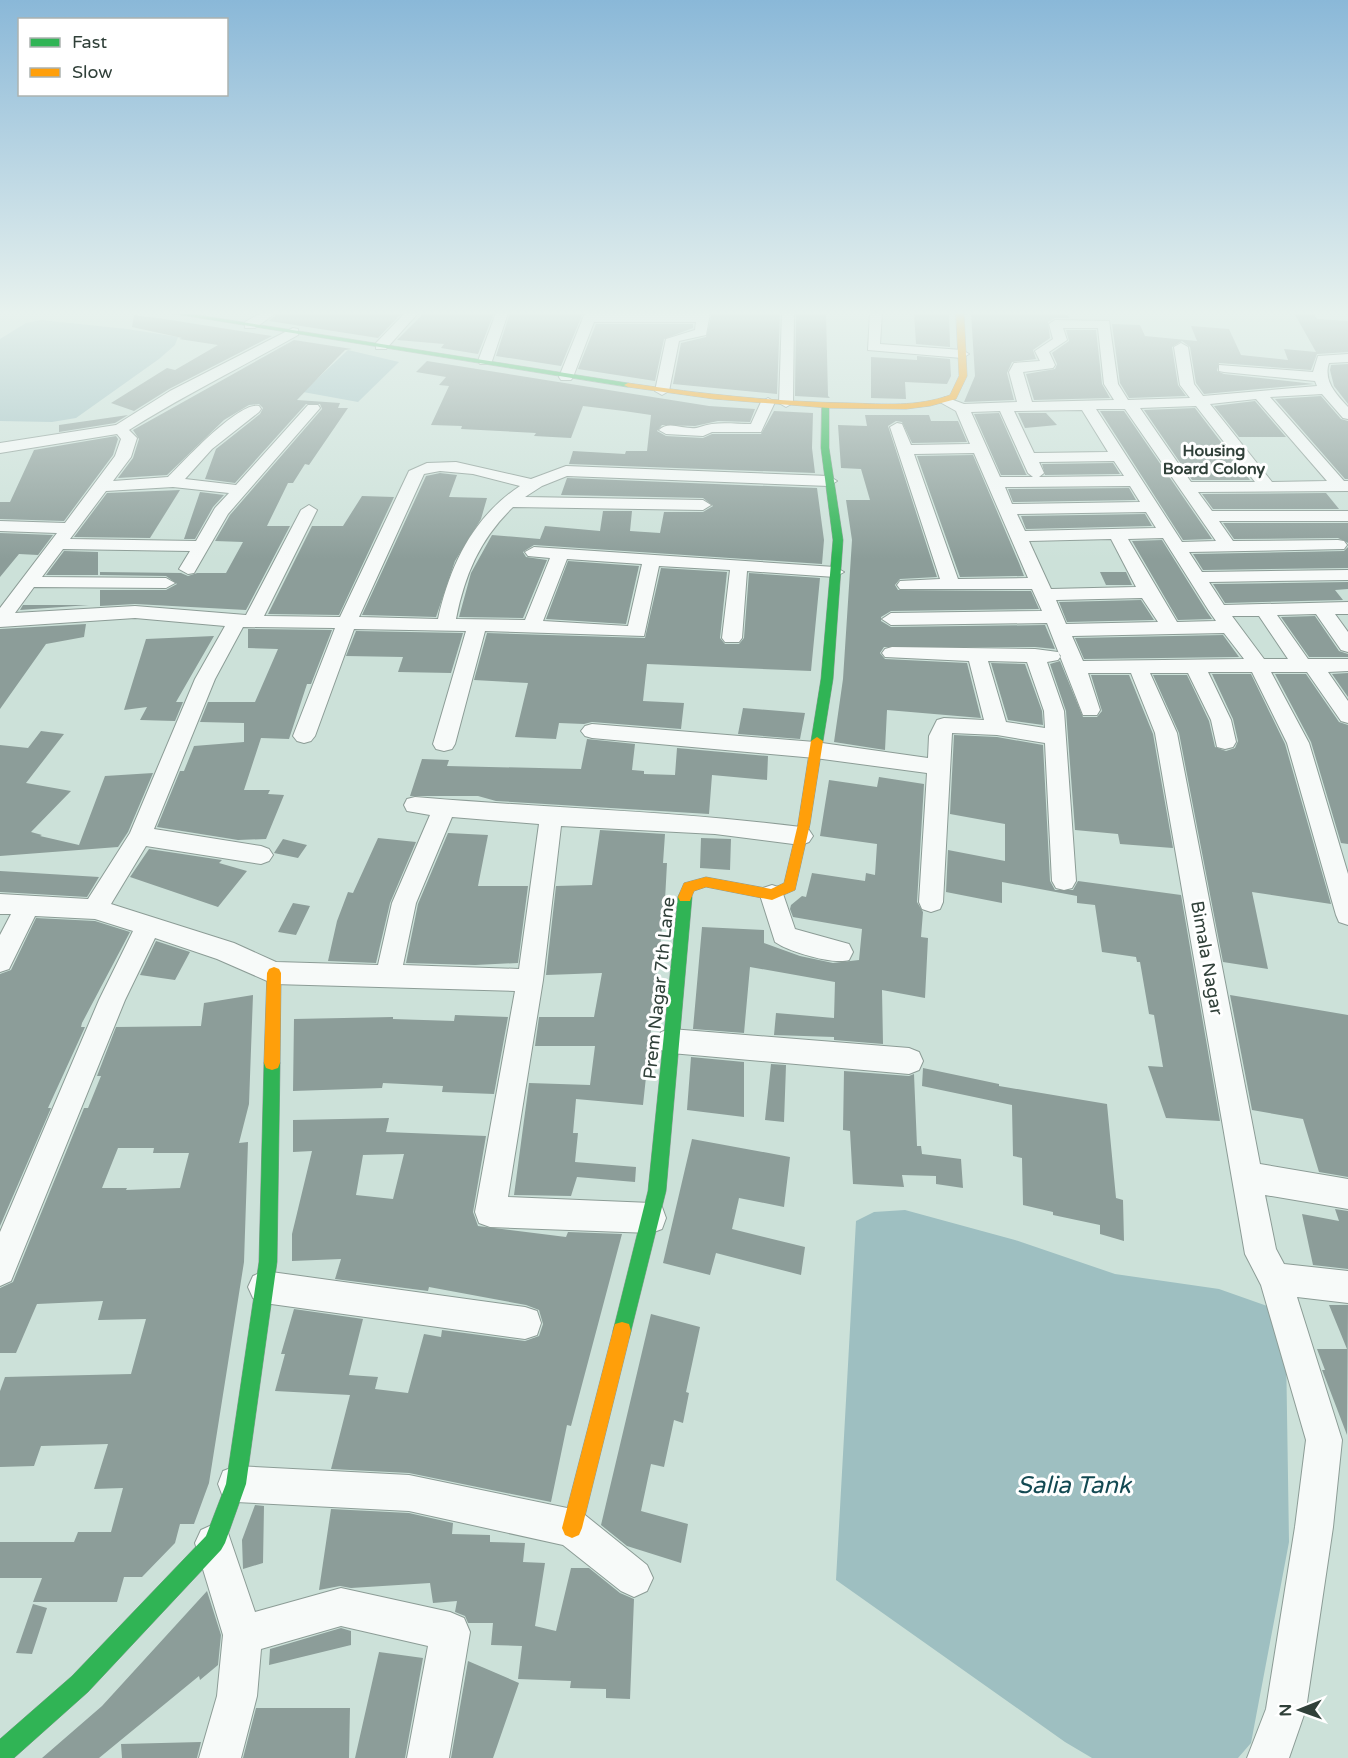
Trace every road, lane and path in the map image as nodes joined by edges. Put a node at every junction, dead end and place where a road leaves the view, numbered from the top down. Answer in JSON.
{"nodes":[{"id":1,"x":173,"y":395,"type":"edge"},
{"id":2,"x":701,"y":395,"type":"edge"},
{"id":3,"x":786,"y":395,"type":"edge"},
{"id":4,"x":954,"y":395,"type":"edge"},
{"id":5,"x":1023,"y":395,"type":"edge"},
{"id":6,"x":1119,"y":395,"type":"edge"},
{"id":7,"x":1195,"y":395,"type":"edge"},
{"id":8,"x":1260,"y":395,"type":"joint"},
{"id":9,"x":1332,"y":395,"type":"edge"},
{"id":10,"x":945,"y":401,"type":"junction"},
{"id":11,"x":768,"y":402,"type":"junction"},
{"id":12,"x":1200,"y":402,"type":"junction"},
{"id":13,"x":786,"y":403,"type":"junction"},
{"id":14,"x":1086,"y":405,"type":"junction"},
{"id":15,"x":1127,"y":405,"type":"junction"},
{"id":16,"x":825,"y":406,"type":"junction"},
{"id":17,"x":1005,"y":407,"type":"junction"},
{"id":18,"x":1026,"y":407,"type":"junction"},
{"id":19,"x":313,"y":408,"type":"dead end"},
{"id":20,"x":962,"y":408,"type":"junction"},
{"id":21,"x":254,"y":409,"type":"dead end"},
{"id":22,"x":1348,"y":414,"type":"edge"},
{"id":23,"x":897,"y":427,"type":"dead end"},
{"id":24,"x":120,"y":429,"type":"junction"},
{"id":25,"x":666,"y":430,"type":"dead end"},
{"id":26,"x":0,"y":448,"type":"edge"},
{"id":27,"x":980,"y":448,"type":"junction"},
{"id":28,"x":904,"y":450,"type":"junction"},
{"id":29,"x":1119,"y":456,"type":"junction"},
{"id":30,"x":1029,"y":458,"type":"junction"},
{"id":31,"x":694,"y":476,"type":"junction"},
{"id":32,"x":829,"y":480,"type":"junction"},
{"id":33,"x":1040,"y":481,"type":"junction"},
{"id":34,"x":1136,"y":481,"type":"junction"},
{"id":35,"x":173,"y":482,"type":"junction"},
{"id":36,"x":994,"y":482,"type":"junction"},
{"id":37,"x":531,"y":484,"type":"junction"},
{"id":38,"x":103,"y":486,"type":"junction"},
{"id":39,"x":1266,"y":486,"type":"junction"},
{"id":40,"x":1293,"y":486,"type":"junction"},
{"id":41,"x":1344,"y":486,"type":"edge"},
{"id":42,"x":1186,"y":487,"type":"junction"},
{"id":43,"x":240,"y":490,"type":"junction"},
{"id":44,"x":512,"y":502,"type":"junction"},
{"id":45,"x":1152,"y":507,"type":"junction"},
{"id":46,"x":1007,"y":509,"type":"junction"},
{"id":47,"x":309,"y":510,"type":"dead end"},
{"id":48,"x":1207,"y":516,"type":"junction"},
{"id":49,"x":1316,"y":516,"type":"junction"},
{"id":50,"x":1348,"y":516,"type":"edge"},
{"id":51,"x":0,"y":526,"type":"edge"},
{"id":52,"x":71,"y":528,"type":"junction"},
{"id":53,"x":1116,"y":534,"type":"junction"},
{"id":54,"x":1019,"y":536,"type":"junction"},
{"id":55,"x":1173,"y":540,"type":"junction"},
{"id":56,"x":60,"y":544,"type":"junction"},
{"id":57,"x":1227,"y":545,"type":"junction"},
{"id":58,"x":202,"y":546,"type":"junction"},
{"id":59,"x":1343,"y":551,"type":"edge"},
{"id":60,"x":534,"y":552,"type":"dead end"},
{"id":61,"x":560,"y":555,"type":"junction"},
{"id":62,"x":652,"y":559,"type":"junction"},
{"id":63,"x":740,"y":566,"type":"junction"},
{"id":64,"x":188,"y":568,"type":"dead end"},
{"id":65,"x":835,"y":572,"type":"junction"},
{"id":66,"x":1348,"y":575,"type":"edge"},
{"id":67,"x":1197,"y":577,"type":"junction"},
{"id":68,"x":30,"y":582,"type":"junction"},
{"id":69,"x":166,"y":583,"type":"dead end"},
{"id":70,"x":951,"y":584,"type":"junction"},
{"id":71,"x":906,"y":585,"type":"dead end"},
{"id":72,"x":1042,"y":589,"type":"junction"},
{"id":73,"x":1148,"y":592,"type":"junction"},
{"id":74,"x":1348,"y":608,"type":"edge"},
{"id":75,"x":1322,"y":609,"type":"junction"},
{"id":76,"x":1218,"y":611,"type":"junction"},
{"id":77,"x":1265,"y":611,"type":"junction"},
{"id":78,"x":891,"y":618,"type":"dead end"},
{"id":79,"x":0,"y":620,"type":"edge"},
{"id":80,"x":244,"y":621,"type":"junction"},
{"id":81,"x":347,"y":623,"type":"junction"},
{"id":82,"x":446,"y":624,"type":"junction"},
{"id":83,"x":1057,"y":624,"type":"junction"},
{"id":84,"x":477,"y":626,"type":"junction"},
{"id":85,"x":532,"y":626,"type":"junction"},
{"id":86,"x":1231,"y":627,"type":"junction"},
{"id":87,"x":1172,"y":628,"type":"junction"},
{"id":88,"x":732,"y":638,"type":"dead end"},
{"id":89,"x":1348,"y":646,"type":"edge"},
{"id":90,"x":892,"y":653,"type":"dead end"},
{"id":91,"x":977,"y":655,"type":"junction"},
{"id":92,"x":1035,"y":655,"type":"junction"},
{"id":93,"x":1073,"y":662,"type":"junction"},
{"id":94,"x":1257,"y":665,"type":"junction"},
{"id":95,"x":1307,"y":665,"type":"junction"},
{"id":96,"x":1348,"y":665,"type":"edge"},
{"id":97,"x":1138,"y":666,"type":"junction"},
{"id":98,"x":1195,"y":666,"type":"junction"},
{"id":99,"x":1090,"y":710,"type":"dead end"},
{"id":100,"x":1348,"y":716,"type":"edge"},
{"id":101,"x":997,"y":728,"type":"junction"},
{"id":102,"x":592,"y":731,"type":"dead end"},
{"id":103,"x":304,"y":736,"type":"dead end"},
{"id":104,"x":1056,"y":736,"type":"junction"},
{"id":105,"x":1226,"y":742,"type":"dead end"},
{"id":106,"x":444,"y":744,"type":"dead end"},
{"id":107,"x":815,"y":750,"type":"junction"},
{"id":108,"x":938,"y":767,"type":"junction"},
{"id":109,"x":415,"y":805,"type":"dead end"},
{"id":110,"x":444,"y":807,"type":"junction"},
{"id":111,"x":551,"y":816,"type":"junction"},
{"id":112,"x":141,"y":836,"type":"junction"},
{"id":113,"x":801,"y":836,"type":"junction"},
{"id":114,"x":261,"y":855,"type":"dead end"},
{"id":115,"x":1064,"y":881,"type":"dead end"},
{"id":116,"x":772,"y":895,"type":"junction"},
{"id":117,"x":931,"y":902,"type":"dead end"},
{"id":118,"x":0,"y":904,"type":"edge"},
{"id":119,"x":28,"y":904,"type":"junction"},
{"id":120,"x":95,"y":909,"type":"junction"},
{"id":121,"x":1348,"y":915,"type":"edge"},
{"id":122,"x":148,"y":926,"type":"junction"},
{"id":123,"x":840,"y":952,"type":"dead end"},
{"id":124,"x":0,"y":961,"type":"edge"},
{"id":125,"x":274,"y":973,"type":"junction"},
{"id":126,"x":388,"y":976,"type":"junction"},
{"id":127,"x":530,"y":980,"type":"junction"},
{"id":128,"x":671,"y":1041,"type":"junction"},
{"id":129,"x":909,"y":1061,"type":"dead end"},
{"id":130,"x":1247,"y":1178,"type":"junction"},
{"id":131,"x":1348,"y":1194,"type":"edge"},
{"id":132,"x":651,"y":1218,"type":"junction"},
{"id":133,"x":1268,"y":1266,"type":"junction"},
{"id":134,"x":0,"y":1270,"type":"edge"},
{"id":135,"x":264,"y":1287,"type":"junction"},
{"id":136,"x":1348,"y":1287,"type":"edge"},
{"id":137,"x":525,"y":1323,"type":"dead end"},
{"id":138,"x":236,"y":1484,"type":"junction"},
{"id":139,"x":572,"y":1528,"type":"junction"},
{"id":140,"x":214,"y":1543,"type":"junction"},
{"id":141,"x":634,"y":1578,"type":"dead end"},
{"id":142,"x":243,"y":1635,"type":"junction"},
{"id":143,"x":0,"y":1755,"type":"edge"},
{"id":144,"x":220,"y":1758,"type":"edge"},
{"id":145,"x":429,"y":1758,"type":"edge"},
{"id":146,"x":1268,"y":1758,"type":"edge"}],
"edges":[{"from":1,"to":24,"type":"street"},
{"from":2,"to":11,"type":"street"},
{"from":3,"to":13,"type":"street"},
{"from":4,"to":10,"type":"street"},
{"from":5,"to":18,"type":"street"},
{"from":6,"to":15,"type":"street"},
{"from":7,"to":12,"type":"street"},
{"from":8,"to":12,"type":"street"},
{"from":8,"to":41,"type":"street"},
{"from":9,"to":22,"type":"street"},
{"from":10,"to":16,"type":"street"},
{"from":10,"to":20,"type":"street"},
{"from":11,"to":13,"type":"street"},
{"from":11,"to":25,"type":"street"},
{"from":12,"to":15,"type":"street"},
{"from":12,"to":39,"type":"street"},
{"from":13,"to":16,"type":"street"},
{"from":14,"to":15,"type":"street"},
{"from":14,"to":18,"type":"street"},
{"from":14,"to":29,"type":"street"},
{"from":15,"to":42,"type":"street"},
{"from":16,"to":32,"type":"street"},
{"from":17,"to":18,"type":"street"},
{"from":17,"to":20,"type":"street"},
{"from":17,"to":30,"type":"street"},
{"from":19,"to":43,"type":"street"},
{"from":20,"to":27,"type":"street"},
{"from":21,"to":35,"type":"street"},
{"from":23,"to":28,"type":"street"},
{"from":24,"to":26,"type":"street"},
{"from":24,"to":38,"type":"street"},
{"from":27,"to":28,"type":"street"},
{"from":27,"to":36,"type":"street"},
{"from":28,"to":70,"type":"street"},
{"from":29,"to":30,"type":"street"},
{"from":29,"to":34,"type":"street"},
{"from":30,"to":33,"type":"street"},
{"from":31,"to":32,"type":"street"},
{"from":31,"to":37,"type":"street"},
{"from":31,"to":44,"type":"street"},
{"from":32,"to":65,"type":"street"},
{"from":33,"to":34,"type":"street"},
{"from":33,"to":36,"type":"street"},
{"from":34,"to":45,"type":"street"},
{"from":35,"to":38,"type":"street"},
{"from":35,"to":43,"type":"street"},
{"from":36,"to":46,"type":"street"},
{"from":37,"to":44,"type":"street"},
{"from":37,"to":81,"type":"street"},
{"from":38,"to":52,"type":"street"},
{"from":39,"to":40,"type":"street"},
{"from":39,"to":42,"type":"street"},
{"from":40,"to":41,"type":"street"},
{"from":40,"to":49,"type":"street"},
{"from":42,"to":48,"type":"street"},
{"from":43,"to":58,"type":"street"},
{"from":44,"to":82,"type":"street"},
{"from":45,"to":46,"type":"street"},
{"from":45,"to":55,"type":"street"},
{"from":46,"to":54,"type":"street"},
{"from":47,"to":80,"type":"street"},
{"from":48,"to":49,"type":"street"},
{"from":48,"to":57,"type":"street"},
{"from":49,"to":50,"type":"street"},
{"from":49,"to":59,"type":"street"},
{"from":51,"to":52,"type":"street"},
{"from":52,"to":56,"type":"street"},
{"from":53,"to":54,"type":"street"},
{"from":53,"to":55,"type":"street"},
{"from":53,"to":73,"type":"street"},
{"from":54,"to":72,"type":"street"},
{"from":55,"to":57,"type":"street"},
{"from":55,"to":67,"type":"street"},
{"from":56,"to":58,"type":"street"},
{"from":56,"to":68,"type":"street"},
{"from":57,"to":59,"type":"street"},
{"from":58,"to":64,"type":"street"},
{"from":60,"to":61,"type":"street"},
{"from":61,"to":62,"type":"street"},
{"from":61,"to":85,"type":"street"},
{"from":62,"to":63,"type":"street"},
{"from":62,"to":85,"type":"street"},
{"from":63,"to":65,"type":"street"},
{"from":63,"to":88,"type":"street"},
{"from":65,"to":107,"type":"street"},
{"from":66,"to":67,"type":"street"},
{"from":67,"to":76,"type":"street"},
{"from":68,"to":69,"type":"street"},
{"from":68,"to":79,"type":"street"},
{"from":70,"to":71,"type":"street"},
{"from":70,"to":72,"type":"street"},
{"from":72,"to":73,"type":"street"},
{"from":72,"to":83,"type":"street"},
{"from":73,"to":87,"type":"street"},
{"from":74,"to":75,"type":"street"},
{"from":75,"to":77,"type":"street"},
{"from":75,"to":89,"type":"street"},
{"from":76,"to":77,"type":"street"},
{"from":76,"to":86,"type":"street"},
{"from":77,"to":95,"type":"street"},
{"from":78,"to":83,"type":"street"},
{"from":79,"to":80,"type":"street"},
{"from":80,"to":81,"type":"street"},
{"from":80,"to":112,"type":"street"},
{"from":81,"to":82,"type":"street"},
{"from":81,"to":103,"type":"street"},
{"from":82,"to":84,"type":"street"},
{"from":83,"to":87,"type":"street"},
{"from":83,"to":93,"type":"street"},
{"from":84,"to":85,"type":"street"},
{"from":84,"to":106,"type":"street"},
{"from":86,"to":87,"type":"street"},
{"from":86,"to":94,"type":"street"},
{"from":90,"to":91,"type":"street"},
{"from":91,"to":92,"type":"street"},
{"from":91,"to":101,"type":"street"},
{"from":92,"to":93,"type":"street"},
{"from":92,"to":104,"type":"street"},
{"from":93,"to":97,"type":"street"},
{"from":93,"to":99,"type":"street"},
{"from":94,"to":95,"type":"street"},
{"from":94,"to":98,"type":"street"},
{"from":94,"to":121,"type":"street"},
{"from":95,"to":96,"type":"street"},
{"from":95,"to":100,"type":"street"},
{"from":97,"to":98,"type":"street"},
{"from":97,"to":130,"type":"street","name":"Bimala Nagar"},
{"from":98,"to":105,"type":"street"},
{"from":101,"to":104,"type":"street"},
{"from":101,"to":108,"type":"street"},
{"from":102,"to":107,"type":"street"},
{"from":104,"to":115,"type":"street"},
{"from":107,"to":108,"type":"street"},
{"from":107,"to":113,"type":"street"},
{"from":108,"to":117,"type":"street"},
{"from":109,"to":110,"type":"street"},
{"from":110,"to":111,"type":"street"},
{"from":110,"to":126,"type":"street"},
{"from":111,"to":113,"type":"street"},
{"from":111,"to":127,"type":"street"},
{"from":112,"to":114,"type":"street"},
{"from":112,"to":120,"type":"street"},
{"from":113,"to":116,"type":"street"},
{"from":116,"to":123,"type":"street"},
{"from":116,"to":128,"type":"street","name":"Prem Nagar 7th Lane"},
{"from":118,"to":119,"type":"street"},
{"from":119,"to":120,"type":"street"},
{"from":119,"to":124,"type":"street"},
{"from":120,"to":122,"type":"street"},
{"from":122,"to":125,"type":"street"},
{"from":122,"to":134,"type":"street"},
{"from":125,"to":126,"type":"street"},
{"from":125,"to":135,"type":"street"},
{"from":126,"to":127,"type":"street"},
{"from":127,"to":132,"type":"street"},
{"from":128,"to":129,"type":"street"},
{"from":128,"to":132,"type":"street","name":"Prem Nagar 7th Lane"},
{"from":130,"to":131,"type":"street"},
{"from":130,"to":133,"type":"street","name":"Bimala Nagar"},
{"from":132,"to":139,"type":"street","name":"Prem Nagar 7th Lane"},
{"from":133,"to":136,"type":"street"},
{"from":133,"to":146,"type":"street","name":"Bimala Nagar"},
{"from":135,"to":137,"type":"street"},
{"from":135,"to":138,"type":"street"},
{"from":138,"to":139,"type":"street"},
{"from":138,"to":140,"type":"street"},
{"from":139,"to":141,"type":"street"},
{"from":140,"to":142,"type":"street"},
{"from":140,"to":143,"type":"street"},
{"from":142,"to":144,"type":"street"},
{"from":142,"to":145,"type":"street"}]}
